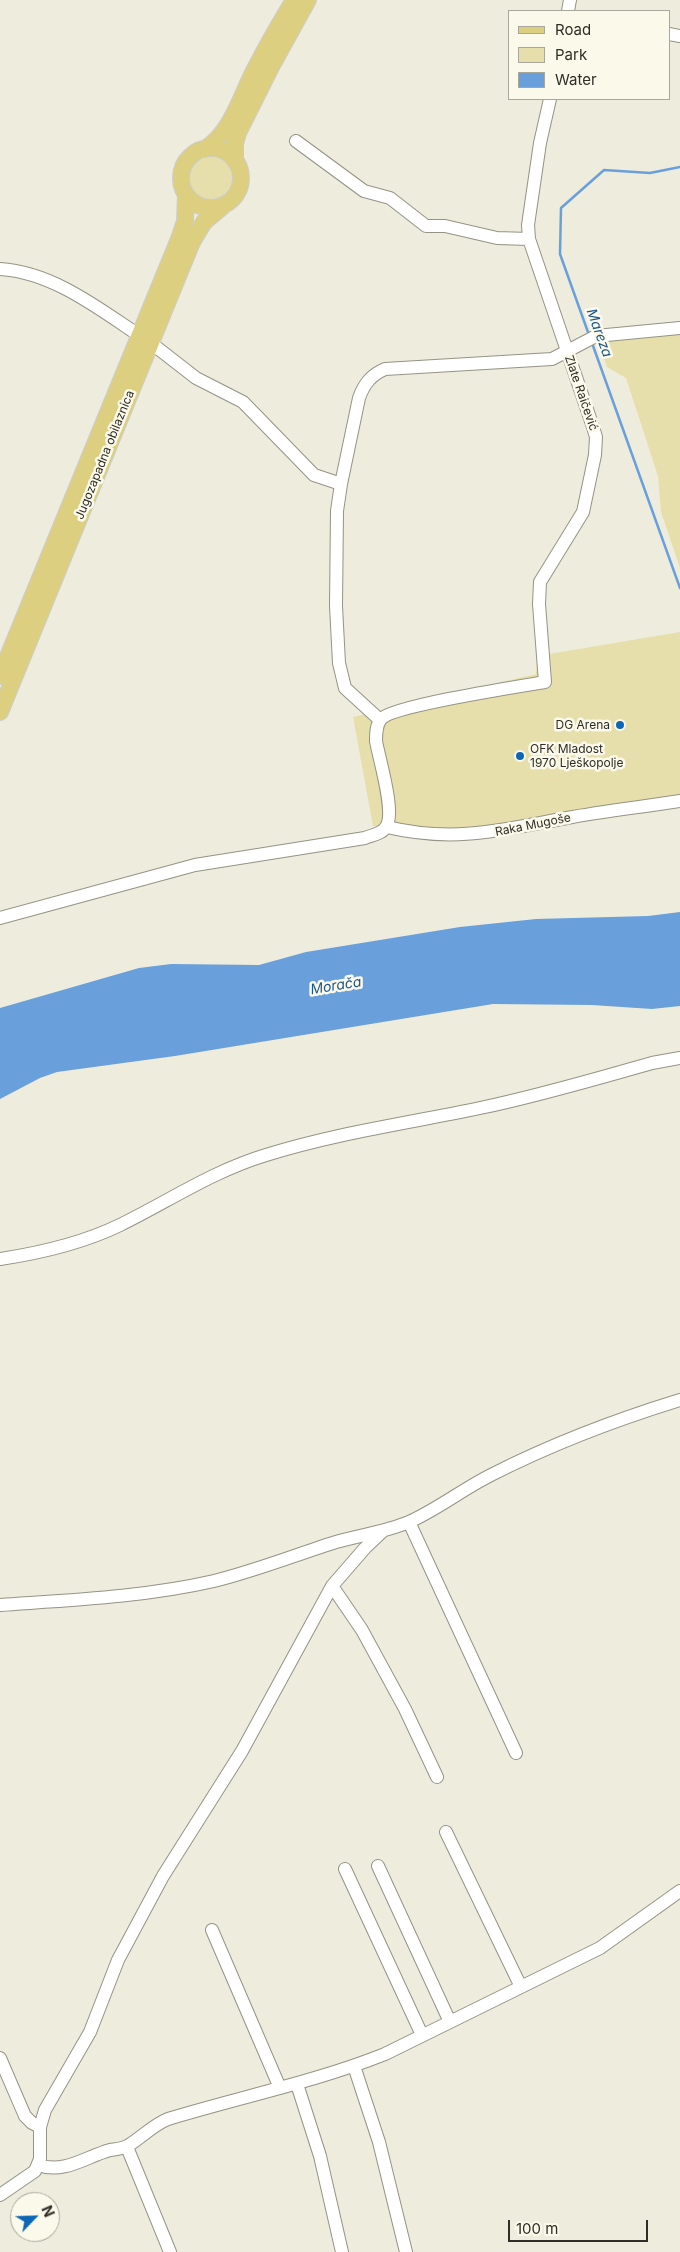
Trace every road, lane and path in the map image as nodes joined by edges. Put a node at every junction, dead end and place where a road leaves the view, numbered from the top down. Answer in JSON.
{"nodes":[{"id":1,"x":294,"y":0,"type":"edge"},
{"id":2,"x":308,"y":0,"type":"edge"},
{"id":3,"x":550,"y":100,"type":"edge"},
{"id":4,"x":296,"y":142,"type":"dead end"},
{"id":5,"x":205,"y":149,"type":"junction"},
{"id":6,"x":235,"y":161,"type":"junction"},
{"id":7,"x":186,"y":195,"type":"junction"},
{"id":8,"x":222,"y":206,"type":"junction"},
{"id":9,"x":529,"y":239,"type":"junction"},
{"id":10,"x":0,"y":269,"type":"edge"},
{"id":11,"x":680,"y":328,"type":"edge"},
{"id":12,"x":145,"y":339,"type":"junction"},
{"id":13,"x":566,"y":351,"type":"junction"},
{"id":14,"x":340,"y":484,"type":"junction"},
{"id":15,"x":0,"y":676,"type":"edge"},
{"id":16,"x":0,"y":712,"type":"edge"},
{"id":17,"x":380,"y":720,"type":"junction"},
{"id":18,"x":680,"y":801,"type":"edge"},
{"id":19,"x":386,"y":827,"type":"junction"},
{"id":20,"x":0,"y":918,"type":"edge"},
{"id":21,"x":680,"y":1058,"type":"edge"},
{"id":22,"x":0,"y":1258,"type":"edge"},
{"id":23,"x":680,"y":1400,"type":"edge"},
{"id":24,"x":409,"y":1522,"type":"junction"},
{"id":25,"x":384,"y":1530,"type":"junction"},
{"id":26,"x":332,"y":1586,"type":"junction"},
{"id":27,"x":0,"y":1605,"type":"edge"},
{"id":28,"x":516,"y":1754,"type":"dead end"},
{"id":29,"x":437,"y":1777,"type":"dead end"},
{"id":30,"x":446,"y":1832,"type":"dead end"},
{"id":31,"x":378,"y":1866,"type":"dead end"},
{"id":32,"x":345,"y":1869,"type":"dead end"},
{"id":33,"x":680,"y":1891,"type":"edge"},
{"id":34,"x":212,"y":1930,"type":"dead end"},
{"id":35,"x":520,"y":1987,"type":"junction"},
{"id":36,"x":450,"y":2022,"type":"junction"},
{"id":37,"x":422,"y":2035,"type":"junction"},
{"id":38,"x":0,"y":2058,"type":"edge"},
{"id":39,"x":354,"y":2066,"type":"junction"},
{"id":40,"x":297,"y":2084,"type":"junction"},
{"id":41,"x":280,"y":2088,"type":"junction"},
{"id":42,"x":40,"y":2127,"type":"junction"},
{"id":43,"x":127,"y":2147,"type":"junction"},
{"id":44,"x":38,"y":2165,"type":"junction"},
{"id":45,"x":0,"y":2195,"type":"edge"},
{"id":46,"x":170,"y":2252,"type":"edge"},
{"id":47,"x":342,"y":2252,"type":"edge"},
{"id":48,"x":406,"y":2252,"type":"edge"}],
"edges":[{"from":1,"to":5,"type":"main road"},
{"from":2,"to":6,"type":"main road"},
{"from":3,"to":9,"type":"street","name":"Zlate Raičević"},
{"from":4,"to":9,"type":"street"},
{"from":5,"to":6,"type":"main road"},
{"from":5,"to":7,"type":"main road"},
{"from":6,"to":8,"type":"main road"},
{"from":7,"to":8,"type":"main road"},
{"from":7,"to":12,"type":"main road","name":"Jugozapadna obilaznica"},
{"from":8,"to":12,"type":"main road","name":"Jugozapadna obilaznica"},
{"from":9,"to":13,"type":"street","name":"Zlate Raičević"},
{"from":10,"to":12,"type":"street"},
{"from":11,"to":13,"type":"street"},
{"from":12,"to":14,"type":"street"},
{"from":12,"to":15,"type":"main road","name":"Jugozapadna obilaznica"},
{"from":12,"to":16,"type":"main road","name":"Jugozapadna obilaznica"},
{"from":13,"to":14,"type":"street"},
{"from":13,"to":17,"type":"street","name":"Zlate Raičević"},
{"from":14,"to":17,"type":"street"},
{"from":17,"to":19,"type":"street"},
{"from":18,"to":19,"type":"street","name":"Raka Mugoše"},
{"from":19,"to":20,"type":"street"},
{"from":21,"to":22,"type":"street"},
{"from":23,"to":24,"type":"street"},
{"from":24,"to":25,"type":"street"},
{"from":24,"to":28,"type":"street"},
{"from":25,"to":26,"type":"street"},
{"from":25,"to":27,"type":"street"},
{"from":26,"to":29,"type":"street"},
{"from":26,"to":42,"type":"street"},
{"from":30,"to":35,"type":"street"},
{"from":31,"to":36,"type":"street"},
{"from":32,"to":37,"type":"street"},
{"from":33,"to":35,"type":"street"},
{"from":34,"to":41,"type":"street"},
{"from":35,"to":36,"type":"street"},
{"from":36,"to":37,"type":"street"},
{"from":37,"to":39,"type":"street"},
{"from":38,"to":42,"type":"street"},
{"from":39,"to":40,"type":"street"},
{"from":39,"to":48,"type":"street"},
{"from":40,"to":41,"type":"street"},
{"from":40,"to":47,"type":"street"},
{"from":41,"to":43,"type":"street"},
{"from":42,"to":44,"type":"street"},
{"from":43,"to":44,"type":"street"},
{"from":43,"to":46,"type":"street"},
{"from":44,"to":45,"type":"street"}]}
